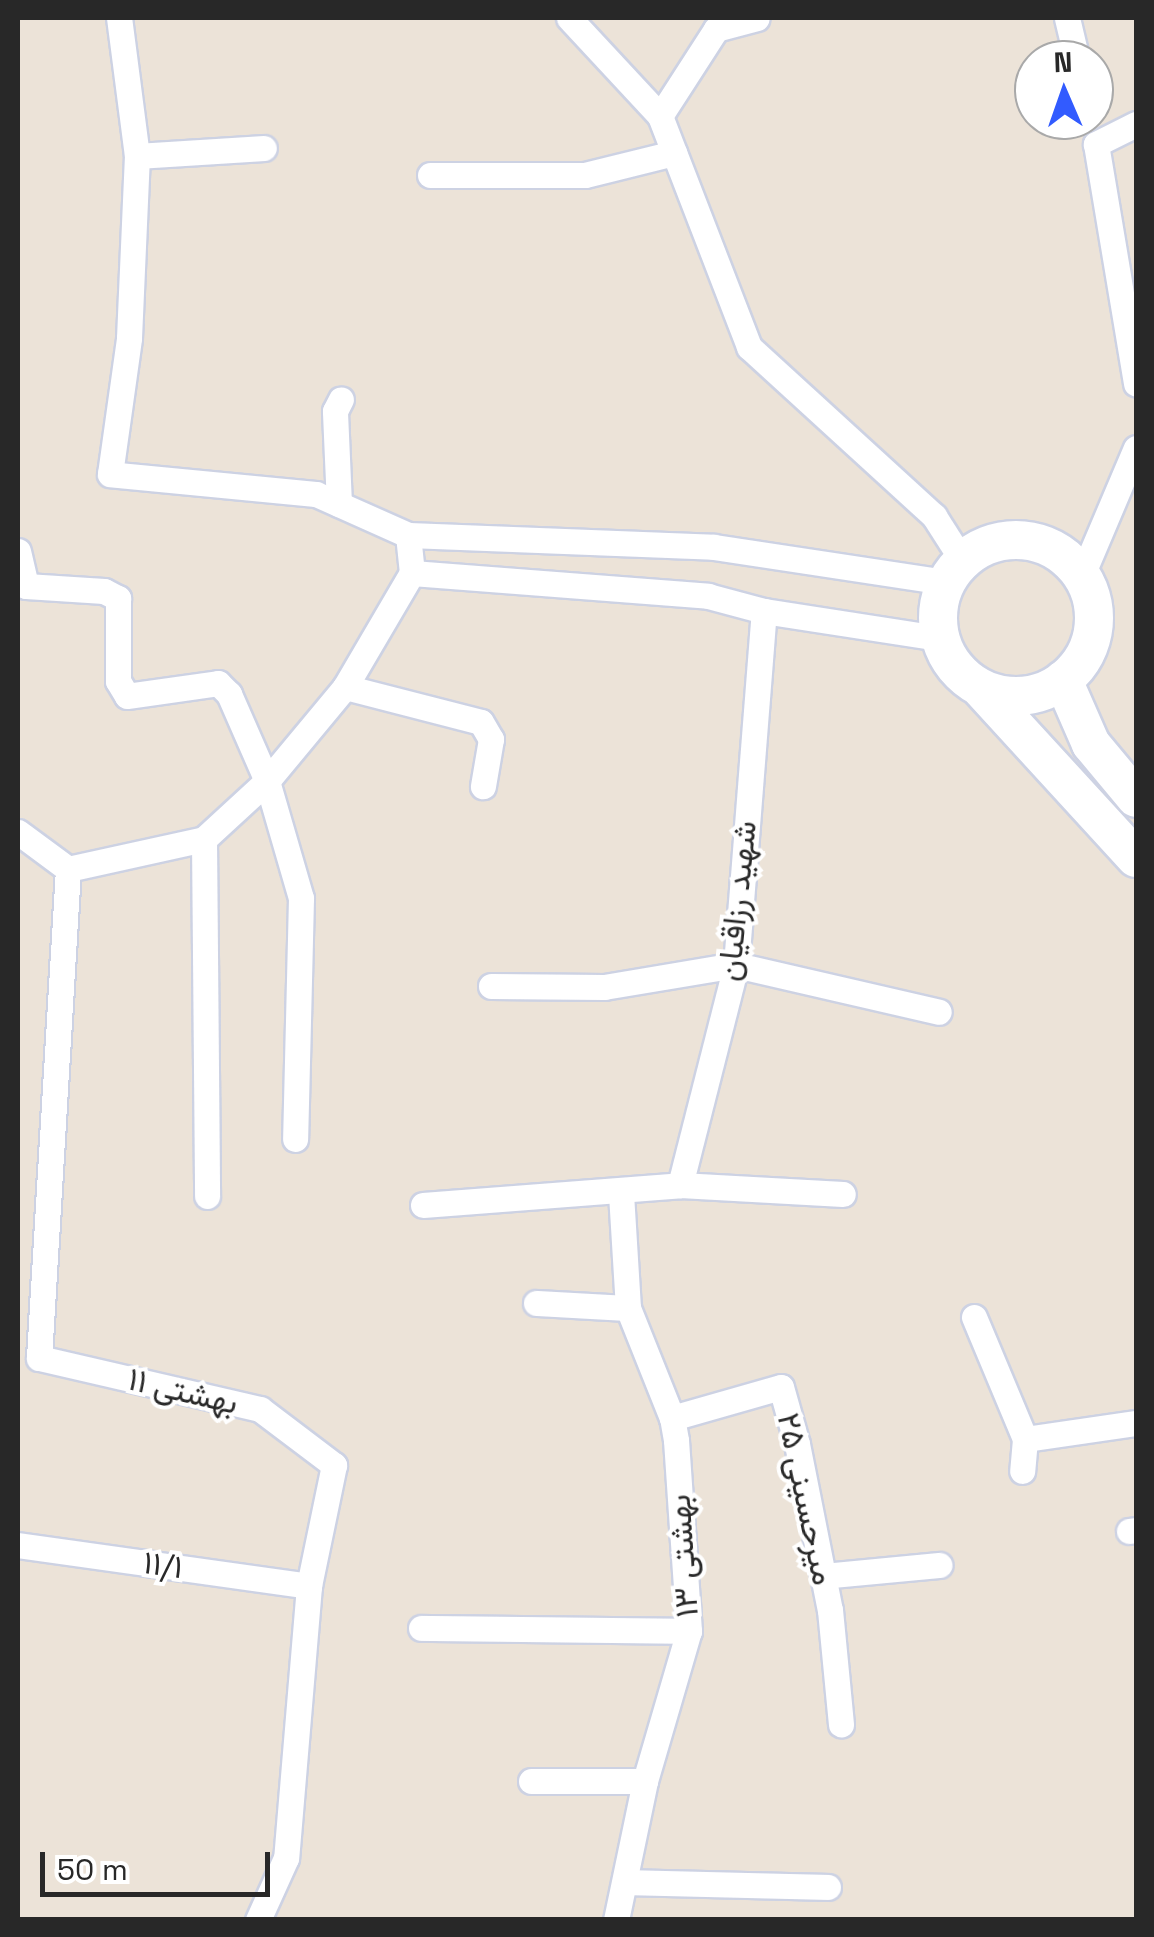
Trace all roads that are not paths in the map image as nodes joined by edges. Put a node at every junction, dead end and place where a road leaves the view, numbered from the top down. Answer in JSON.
{"nodes":[{"id":1,"x":120,"y":18,"type":"edge"},
{"id":2,"x":569,"y":18,"type":"edge"},
{"id":3,"x":757,"y":18,"type":"edge"},
{"id":4,"x":660,"y":116,"type":"junction"},
{"id":5,"x":1094,"y":140,"type":"edge"},
{"id":6,"x":264,"y":148,"type":"dead end"},
{"id":7,"x":674,"y":153,"type":"junction"},
{"id":8,"x":137,"y":156,"type":"junction"},
{"id":9,"x":430,"y":175,"type":"dead end"},
{"id":10,"x":1136,"y":384,"type":"edge"},
{"id":11,"x":341,"y":399,"type":"dead end"},
{"id":12,"x":1136,"y":448,"type":"edge"},
{"id":13,"x":338,"y":504,"type":"junction"},
{"id":14,"x":408,"y":535,"type":"junction"},
{"id":15,"x":18,"y":551,"type":"edge"},
{"id":16,"x":954,"y":571,"type":"junction"},
{"id":17,"x":412,"y":573,"type":"junction"},
{"id":18,"x":1082,"y":574,"type":"junction"},
{"id":19,"x":764,"y":611,"type":"junction"},
{"id":20,"x":939,"y":638,"type":"junction"},
{"id":21,"x":1063,"y":680,"type":"junction"},
{"id":22,"x":345,"y":687,"type":"junction"},
{"id":23,"x":982,"y":690,"type":"junction"},
{"id":24,"x":267,"y":781,"type":"junction"},
{"id":25,"x":483,"y":786,"type":"dead end"},
{"id":26,"x":1136,"y":798,"type":"edge"},
{"id":27,"x":18,"y":832,"type":"edge"},
{"id":28,"x":204,"y":839,"type":"junction"},
{"id":29,"x":1136,"y":858,"type":"edge"},
{"id":30,"x":68,"y":869,"type":"junction"},
{"id":31,"x":736,"y":965,"type":"junction"},
{"id":32,"x":491,"y":986,"type":"dead end"},
{"id":33,"x":939,"y":1012,"type":"dead end"},
{"id":34,"x":295,"y":1138,"type":"dead end"},
{"id":35,"x":680,"y":1186,"type":"junction"},
{"id":36,"x":621,"y":1192,"type":"junction"},
{"id":37,"x":843,"y":1194,"type":"dead end"},
{"id":38,"x":208,"y":1196,"type":"dead end"},
{"id":39,"x":423,"y":1205,"type":"dead end"},
{"id":40,"x":536,"y":1303,"type":"dead end"},
{"id":41,"x":628,"y":1308,"type":"junction"},
{"id":42,"x":974,"y":1317,"type":"dead end"},
{"id":43,"x":672,"y":1418,"type":"junction"},
{"id":44,"x":1136,"y":1422,"type":"edge"},
{"id":45,"x":1024,"y":1438,"type":"junction"},
{"id":46,"x":1022,"y":1471,"type":"dead end"},
{"id":47,"x":18,"y":1545,"type":"edge"},
{"id":48,"x":939,"y":1565,"type":"dead end"},
{"id":49,"x":824,"y":1576,"type":"junction"},
{"id":50,"x":309,"y":1586,"type":"junction"},
{"id":51,"x":421,"y":1628,"type":"dead end"},
{"id":52,"x":689,"y":1631,"type":"junction"},
{"id":53,"x":840,"y":1724,"type":"dead end"},
{"id":54,"x":531,"y":1781,"type":"dead end"},
{"id":55,"x":645,"y":1781,"type":"junction"},
{"id":56,"x":625,"y":1882,"type":"junction"},
{"id":57,"x":828,"y":1887,"type":"dead end"},
{"id":58,"x":258,"y":1920,"type":"edge"},
{"id":59,"x":616,"y":1920,"type":"edge"}],
"edges":[{"from":1,"to":8,"type":"street"},
{"from":2,"to":4,"type":"street"},
{"from":3,"to":4,"type":"street"},
{"from":4,"to":7,"type":"street"},
{"from":5,"to":10,"type":"street"},
{"from":6,"to":8,"type":"street"},
{"from":7,"to":9,"type":"street"},
{"from":7,"to":16,"type":"street"},
{"from":8,"to":13,"type":"street"},
{"from":11,"to":13,"type":"street"},
{"from":12,"to":18,"type":"street"},
{"from":13,"to":14,"type":"street"},
{"from":14,"to":16,"type":"street"},
{"from":14,"to":17,"type":"street"},
{"from":15,"to":24,"type":"street"},
{"from":16,"to":18,"type":"main road"},
{"from":16,"to":20,"type":"main road"},
{"from":17,"to":19,"type":"street"},
{"from":17,"to":22,"type":"street"},
{"from":18,"to":21,"type":"main road"},
{"from":19,"to":20,"type":"street"},
{"from":19,"to":31,"type":"street","name":"شهید رزاقیان"},
{"from":20,"to":23,"type":"main road"},
{"from":21,"to":23,"type":"main road"},
{"from":21,"to":26,"type":"main road"},
{"from":22,"to":24,"type":"street"},
{"from":22,"to":25,"type":"street"},
{"from":23,"to":29,"type":"main road"},
{"from":24,"to":28,"type":"street"},
{"from":24,"to":34,"type":"street"},
{"from":27,"to":30,"type":"street"},
{"from":28,"to":30,"type":"street"},
{"from":28,"to":38,"type":"street"},
{"from":30,"to":50,"type":"street","name":"بهشتی ۱۱"},
{"from":31,"to":32,"type":"street"},
{"from":31,"to":33,"type":"street"},
{"from":31,"to":35,"type":"street","name":"شهید رزاقیان"},
{"from":35,"to":36,"type":"street"},
{"from":35,"to":37,"type":"street"},
{"from":36,"to":39,"type":"street"},
{"from":36,"to":41,"type":"street","name":"بهشتی ۱۳"},
{"from":40,"to":41,"type":"street"},
{"from":41,"to":43,"type":"street","name":"بهشتی ۱۳"},
{"from":42,"to":45,"type":"street"},
{"from":43,"to":49,"type":"street","name":"میرحسینی ۲۵"},
{"from":43,"to":52,"type":"street","name":"بهشتی ۱۳"},
{"from":44,"to":45,"type":"street"},
{"from":45,"to":46,"type":"street"},
{"from":47,"to":50,"type":"street","name":"۱۱/۱"},
{"from":48,"to":49,"type":"street"},
{"from":49,"to":53,"type":"street","name":"میرحسینی ۲۵"},
{"from":50,"to":58,"type":"street","name":"بهشتی ۱۱"},
{"from":51,"to":52,"type":"street"},
{"from":52,"to":55,"type":"street","name":"بهشتی ۱۳"},
{"from":54,"to":55,"type":"street"},
{"from":55,"to":56,"type":"street","name":"بهشتی ۱۳"},
{"from":56,"to":57,"type":"street"},
{"from":56,"to":59,"type":"street","name":"بهشتی ۱۳"}]}
